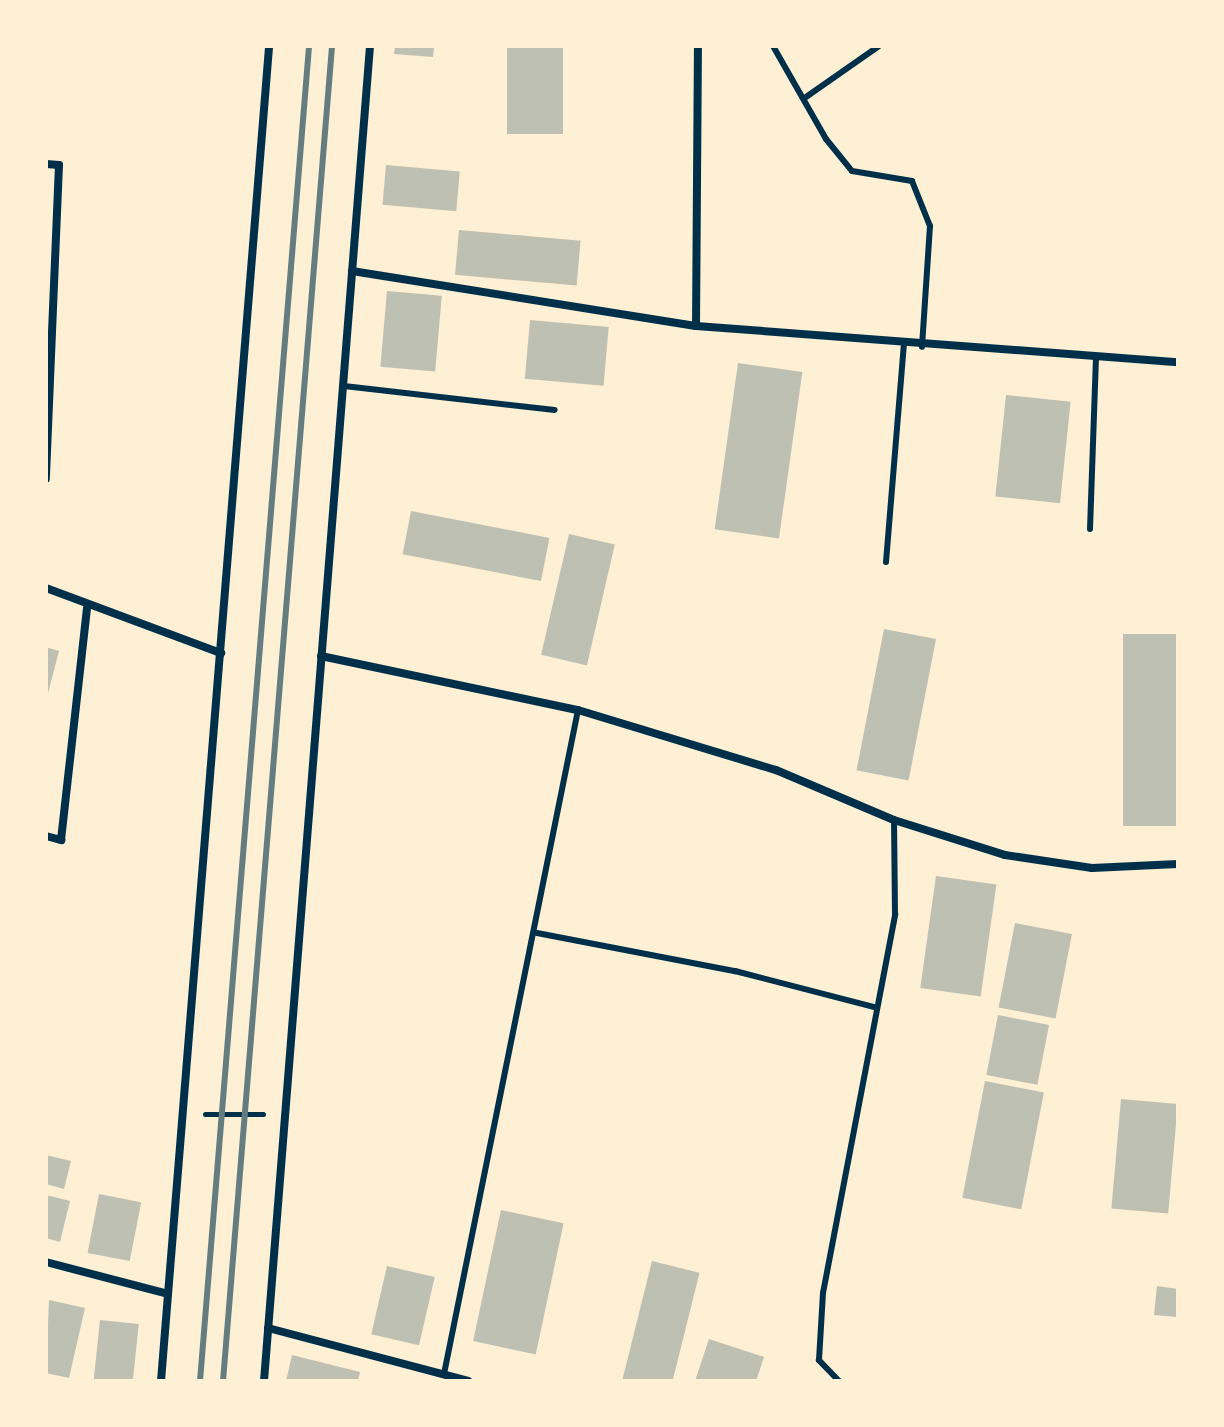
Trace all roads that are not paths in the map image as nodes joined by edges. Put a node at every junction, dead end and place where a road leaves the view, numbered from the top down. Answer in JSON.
{"nodes":[{"id":1,"x":269,"y":46,"type":"edge"},
{"id":2,"x":370,"y":46,"type":"edge"},
{"id":3,"x":698,"y":46,"type":"edge"},
{"id":4,"x":773,"y":46,"type":"edge"},
{"id":5,"x":879,"y":46,"type":"edge"},
{"id":6,"x":806,"y":97,"type":"junction"},
{"id":7,"x":46,"y":164,"type":"edge"},
{"id":8,"x":352,"y":271,"type":"junction"},
{"id":9,"x":696,"y":326,"type":"junction"},
{"id":10,"x":904,"y":345,"type":"junction"},
{"id":11,"x":922,"y":347,"type":"junction"},
{"id":12,"x":1096,"y":358,"type":"junction"},
{"id":13,"x":1178,"y":362,"type":"edge"},
{"id":14,"x":344,"y":386,"type":"junction"},
{"id":15,"x":555,"y":410,"type":"dead end"},
{"id":16,"x":46,"y":479,"type":"edge"},
{"id":17,"x":1090,"y":529,"type":"dead end"},
{"id":18,"x":886,"y":562,"type":"dead end"},
{"id":19,"x":46,"y":588,"type":"edge"},
{"id":20,"x":87,"y":607,"type":"junction"},
{"id":21,"x":221,"y":653,"type":"junction"},
{"id":22,"x":321,"y":656,"type":"junction"},
{"id":23,"x":578,"y":710,"type":"junction"},
{"id":24,"x":894,"y":820,"type":"junction"},
{"id":25,"x":46,"y":836,"type":"edge"},
{"id":26,"x":1178,"y":864,"type":"edge"},
{"id":27,"x":537,"y":933,"type":"junction"},
{"id":28,"x":874,"y":1007,"type":"junction"},
{"id":29,"x":46,"y":1262,"type":"edge"},
{"id":30,"x":168,"y":1294,"type":"junction"},
{"id":31,"x":268,"y":1328,"type":"junction"},
{"id":32,"x":444,"y":1374,"type":"junction"},
{"id":33,"x":161,"y":1381,"type":"edge"},
{"id":34,"x":264,"y":1381,"type":"edge"},
{"id":35,"x":468,"y":1381,"type":"edge"},
{"id":36,"x":839,"y":1381,"type":"edge"}],
"edges":[{"from":1,"to":21,"type":"street"},
{"from":2,"to":8,"type":"street"},
{"from":3,"to":9,"type":"street"},
{"from":4,"to":6,"type":"lane"},
{"from":5,"to":6,"type":"lane"},
{"from":6,"to":11,"type":"lane"},
{"from":7,"to":16,"type":"street"},
{"from":8,"to":9,"type":"street"},
{"from":8,"to":14,"type":"street"},
{"from":9,"to":10,"type":"street"},
{"from":10,"to":11,"type":"street"},
{"from":10,"to":18,"type":"lane"},
{"from":11,"to":12,"type":"street"},
{"from":12,"to":13,"type":"street"},
{"from":12,"to":17,"type":"lane"},
{"from":14,"to":15,"type":"lane"},
{"from":14,"to":22,"type":"street"},
{"from":19,"to":20,"type":"street"},
{"from":20,"to":21,"type":"street"},
{"from":20,"to":25,"type":"street"},
{"from":21,"to":30,"type":"street"},
{"from":22,"to":23,"type":"street"},
{"from":22,"to":31,"type":"street"},
{"from":23,"to":24,"type":"street"},
{"from":23,"to":27,"type":"lane"},
{"from":24,"to":26,"type":"street"},
{"from":24,"to":28,"type":"lane"},
{"from":27,"to":28,"type":"lane"},
{"from":27,"to":32,"type":"lane"},
{"from":28,"to":36,"type":"lane"},
{"from":29,"to":30,"type":"street"},
{"from":30,"to":33,"type":"street"},
{"from":31,"to":32,"type":"street"},
{"from":31,"to":34,"type":"street"},
{"from":32,"to":35,"type":"street"}]}
